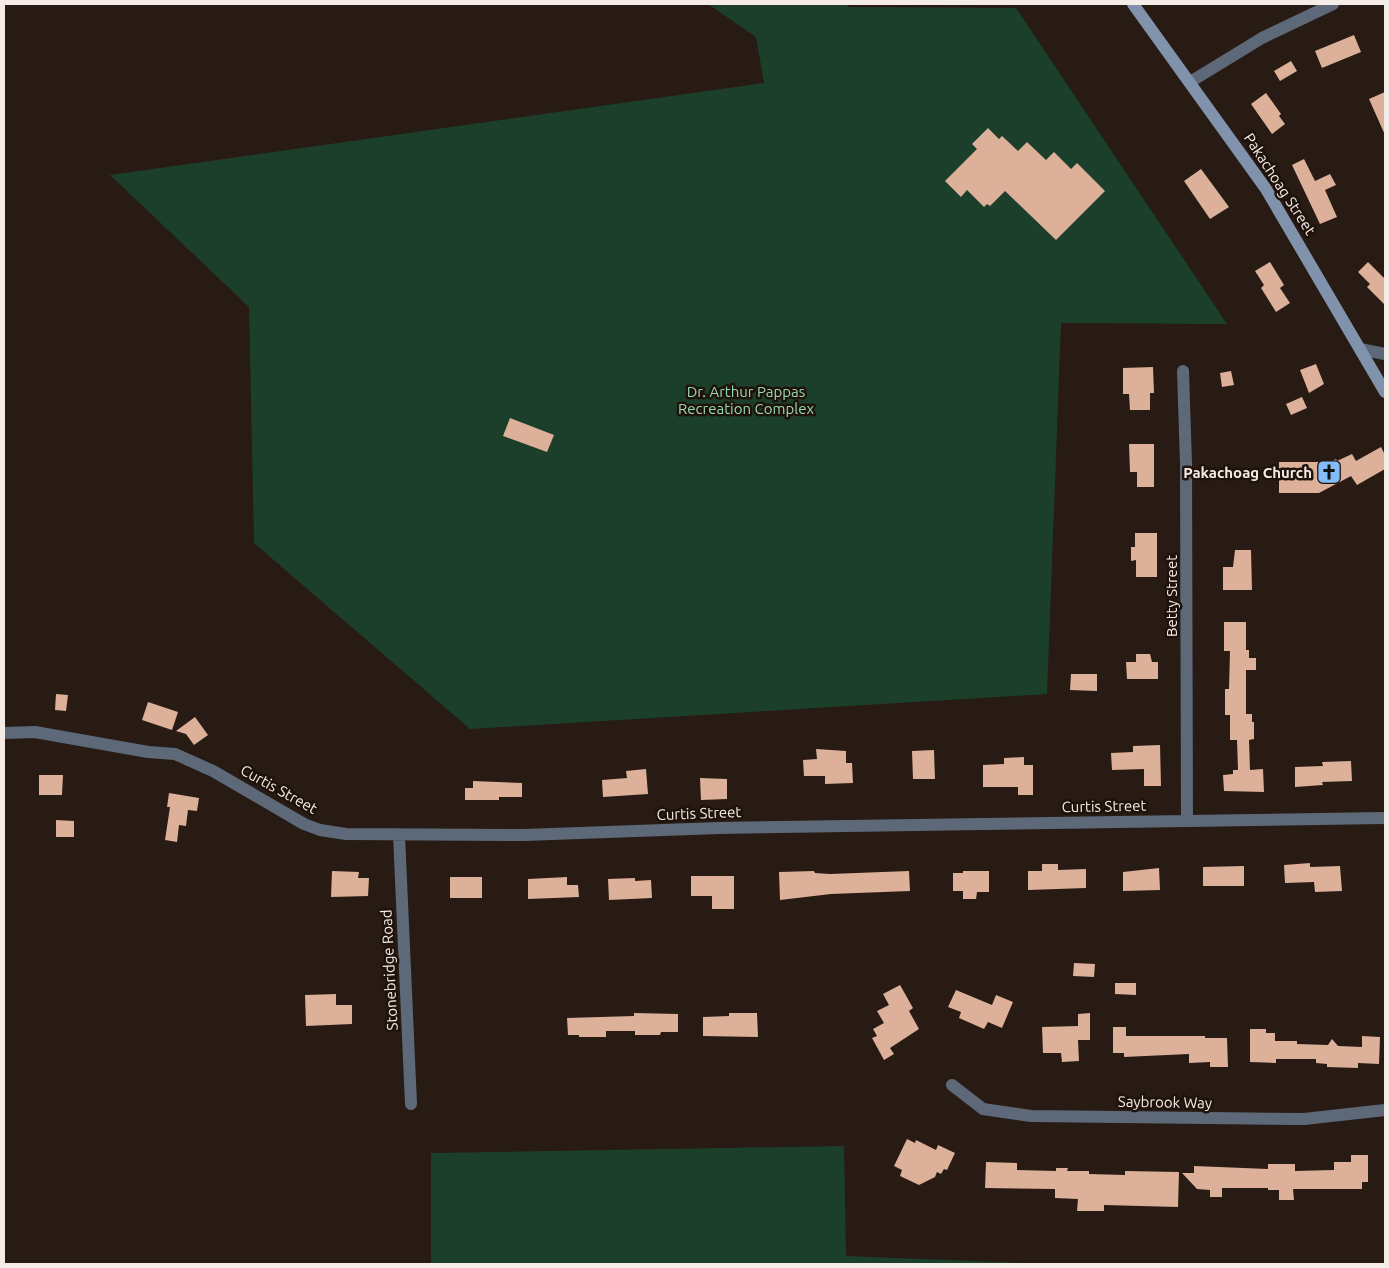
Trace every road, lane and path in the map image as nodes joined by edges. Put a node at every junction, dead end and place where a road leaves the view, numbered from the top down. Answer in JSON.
{"nodes":[{"id":1,"x":1133,"y":4,"type":"edge"},
{"id":2,"x":1333,"y":4,"type":"edge"},
{"id":3,"x":1190,"y":82,"type":"junction"},
{"id":4,"x":1360,"y":350,"type":"junction"},
{"id":5,"x":1385,"y":354,"type":"edge"},
{"id":6,"x":1182,"y":370,"type":"dead end"},
{"id":7,"x":1385,"y":392,"type":"edge"},
{"id":8,"x":4,"y":734,"type":"edge"},
{"id":9,"x":1385,"y":818,"type":"edge"},
{"id":10,"x":1187,"y":821,"type":"junction"},
{"id":11,"x":399,"y":835,"type":"junction"},
{"id":12,"x":952,"y":1085,"type":"dead end"},
{"id":13,"x":411,"y":1104,"type":"dead end"},
{"id":14,"x":1385,"y":1110,"type":"edge"}],
"edges":[{"from":1,"to":3,"type":"street","name":"Pakachoag Street"},
{"from":2,"to":3,"type":"street"},
{"from":3,"to":4,"type":"street","name":"Pakachoag Street"},
{"from":4,"to":5,"type":"street"},
{"from":4,"to":7,"type":"street","name":"Pakachoag Street"},
{"from":6,"to":10,"type":"street","name":"Betty Street"},
{"from":8,"to":11,"type":"street","name":"Curtis Street"},
{"from":9,"to":10,"type":"street","name":"Curtis Street"},
{"from":10,"to":11,"type":"street","name":"Curtis Street"},
{"from":11,"to":13,"type":"street","name":"Stonebridge Road"},
{"from":12,"to":14,"type":"street","name":"Saybrook Way"}]}
